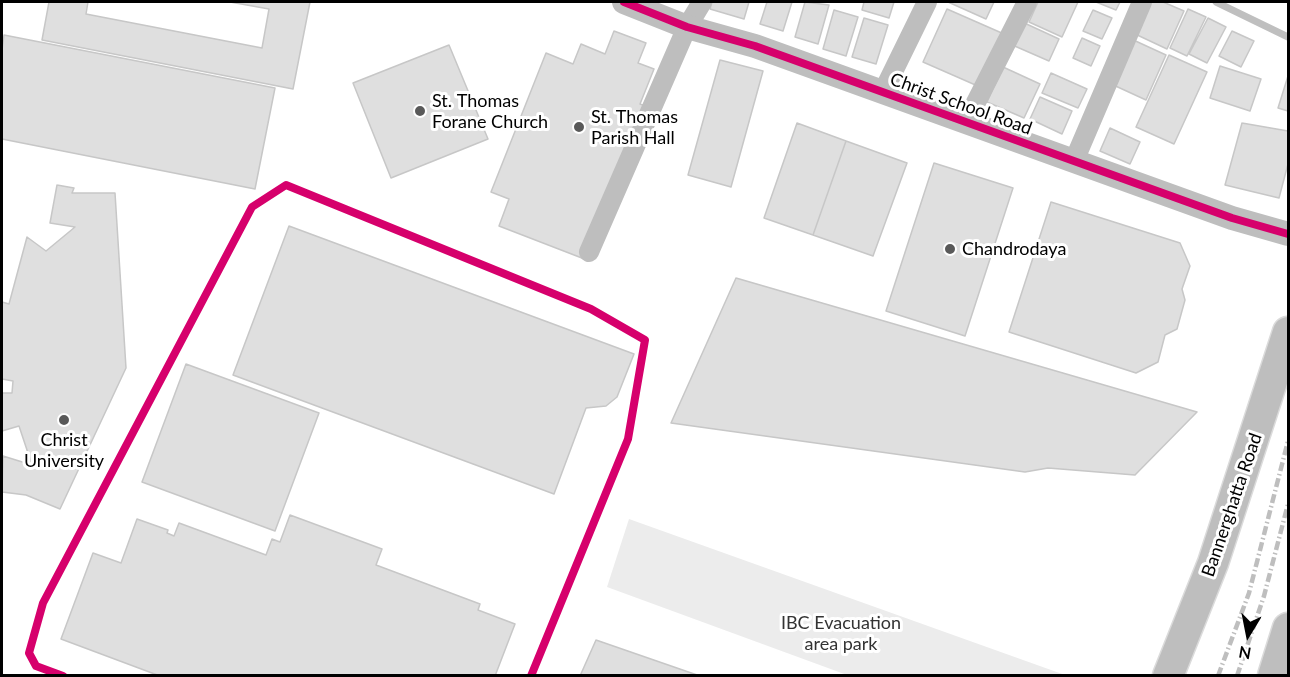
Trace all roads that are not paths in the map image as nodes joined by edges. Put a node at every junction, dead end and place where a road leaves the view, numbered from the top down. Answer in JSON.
{"nodes":[{"id":1,"x":624,"y":2,"type":"edge"},
{"id":2,"x":702,"y":2,"type":"edge"},
{"id":3,"x":927,"y":2,"type":"edge"},
{"id":4,"x":1027,"y":2,"type":"edge"},
{"id":5,"x":1142,"y":2,"type":"edge"},
{"id":6,"x":687,"y":27,"type":"junction"},
{"id":7,"x":883,"y":92,"type":"junction"},
{"id":8,"x":966,"y":122,"type":"junction"},
{"id":9,"x":1074,"y":161,"type":"junction"},
{"id":10,"x":1288,"y":234,"type":"edge"},
{"id":11,"x":589,"y":252,"type":"dead end"},
{"id":12,"x":1288,"y":332,"type":"edge"},
{"id":13,"x":1288,"y":628,"type":"edge"},
{"id":14,"x":1168,"y":675,"type":"edge"},
{"id":15,"x":1273,"y":675,"type":"edge"}],
"edges":[{"from":1,"to":6,"type":"street","name":"Christ School Road"},
{"from":2,"to":6,"type":"street"},
{"from":3,"to":7,"type":"street"},
{"from":4,"to":8,"type":"street"},
{"from":5,"to":9,"type":"street"},
{"from":6,"to":7,"type":"street","name":"Christ School Road"},
{"from":6,"to":11,"type":"street"},
{"from":7,"to":8,"type":"street","name":"Christ School Road"},
{"from":8,"to":9,"type":"street","name":"Christ School Road"},
{"from":9,"to":10,"type":"street","name":"Christ School Road"},
{"from":12,"to":14,"type":"main road","name":"Bannerghatta Road"},
{"from":13,"to":15,"type":"main road"}]}
